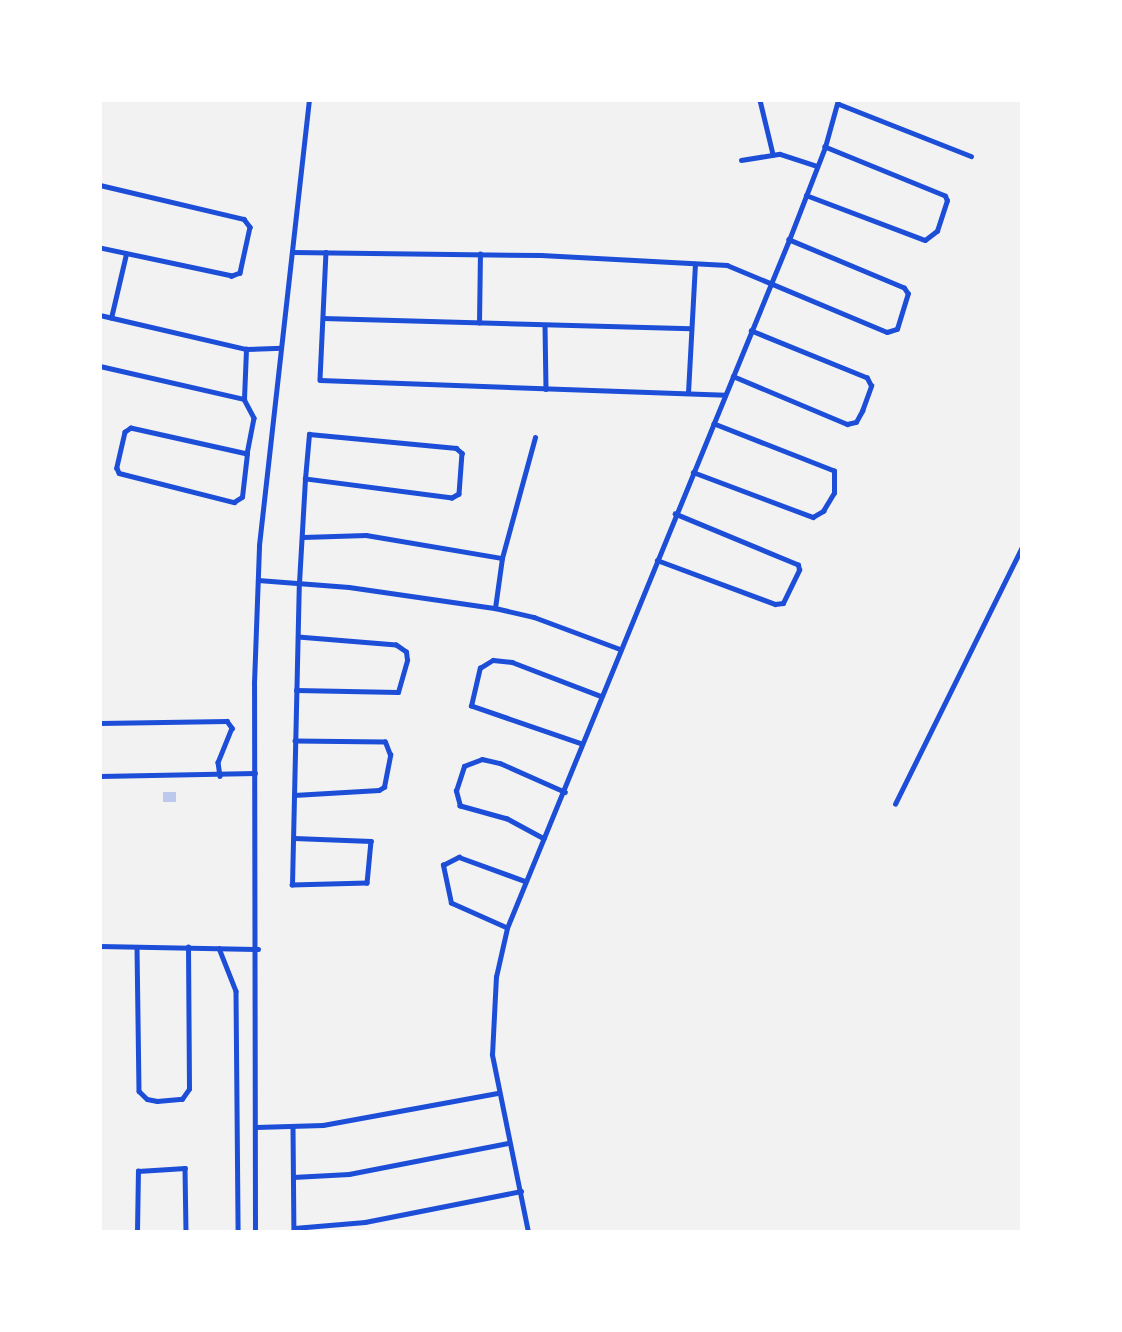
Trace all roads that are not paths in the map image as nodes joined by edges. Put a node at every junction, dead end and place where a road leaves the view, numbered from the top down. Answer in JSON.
{"nodes":[{"id":1,"x":309,"y":100,"type":"edge"},
{"id":2,"x":760,"y":100,"type":"edge"},
{"id":3,"x":838,"y":102,"type":"edge"},
{"id":4,"x":825,"y":147,"type":"junction"},
{"id":5,"x":773,"y":154,"type":"junction"},
{"id":6,"x":971,"y":156,"type":"dead end"},
{"id":7,"x":741,"y":160,"type":"dead end"},
{"id":8,"x":817,"y":166,"type":"junction"},
{"id":9,"x":100,"y":185,"type":"edge"},
{"id":10,"x":806,"y":195,"type":"junction"},
{"id":11,"x":789,"y":240,"type":"junction"},
{"id":12,"x":100,"y":248,"type":"edge"},
{"id":13,"x":292,"y":252,"type":"junction"},
{"id":14,"x":326,"y":252,"type":"junction"},
{"id":15,"x":126,"y":254,"type":"junction"},
{"id":16,"x":480,"y":254,"type":"junction"},
{"id":17,"x":695,"y":264,"type":"junction"},
{"id":18,"x":769,"y":286,"type":"junction"},
{"id":19,"x":100,"y":315,"type":"edge"},
{"id":20,"x":111,"y":318,"type":"junction"},
{"id":21,"x":323,"y":318,"type":"junction"},
{"id":22,"x":480,"y":323,"type":"junction"},
{"id":23,"x":545,"y":325,"type":"junction"},
{"id":24,"x":690,"y":328,"type":"junction"},
{"id":25,"x":751,"y":331,"type":"junction"},
{"id":26,"x":281,"y":348,"type":"junction"},
{"id":27,"x":246,"y":349,"type":"junction"},
{"id":28,"x":100,"y":366,"type":"edge"},
{"id":29,"x":733,"y":376,"type":"junction"},
{"id":30,"x":546,"y":388,"type":"junction"},
{"id":31,"x":688,"y":393,"type":"junction"},
{"id":32,"x":726,"y":395,"type":"junction"},
{"id":33,"x":244,"y":399,"type":"junction"},
{"id":34,"x":714,"y":424,"type":"junction"},
{"id":35,"x":535,"y":437,"type":"dead end"},
{"id":36,"x":247,"y":454,"type":"junction"},
{"id":37,"x":693,"y":472,"type":"junction"},
{"id":38,"x":305,"y":479,"type":"junction"},
{"id":39,"x":675,"y":514,"type":"junction"},
{"id":40,"x":303,"y":537,"type":"junction"},
{"id":41,"x":1022,"y":547,"type":"edge"},
{"id":42,"x":502,"y":558,"type":"junction"},
{"id":43,"x":657,"y":560,"type":"junction"},
{"id":44,"x":258,"y":580,"type":"junction"},
{"id":45,"x":299,"y":583,"type":"junction"},
{"id":46,"x":495,"y":608,"type":"junction"},
{"id":47,"x":298,"y":637,"type":"junction"},
{"id":48,"x":620,"y":649,"type":"junction"},
{"id":49,"x":296,"y":690,"type":"junction"},
{"id":50,"x":601,"y":696,"type":"junction"},
{"id":51,"x":100,"y":723,"type":"edge"},
{"id":52,"x":295,"y":741,"type":"junction"},
{"id":53,"x":582,"y":744,"type":"junction"},
{"id":54,"x":255,"y":773,"type":"junction"},
{"id":55,"x":100,"y":776,"type":"edge"},
{"id":56,"x":220,"y":776,"type":"junction"},
{"id":57,"x":565,"y":792,"type":"junction"},
{"id":58,"x":294,"y":795,"type":"junction"},
{"id":59,"x":895,"y":804,"type":"dead end"},
{"id":60,"x":294,"y":838,"type":"junction"},
{"id":61,"x":544,"y":839,"type":"junction"},
{"id":62,"x":525,"y":881,"type":"junction"},
{"id":63,"x":507,"y":928,"type":"junction"},
{"id":64,"x":100,"y":946,"type":"edge"},
{"id":65,"x":137,"y":947,"type":"junction"},
{"id":66,"x":188,"y":947,"type":"junction"},
{"id":67,"x":219,"y":948,"type":"junction"},
{"id":68,"x":258,"y":949,"type":"junction"},
{"id":69,"x":497,"y":1093,"type":"junction"},
{"id":70,"x":293,"y":1126,"type":"junction"},
{"id":71,"x":256,"y":1127,"type":"junction"},
{"id":72,"x":509,"y":1143,"type":"junction"},
{"id":73,"x":293,"y":1177,"type":"junction"},
{"id":74,"x":521,"y":1191,"type":"junction"},
{"id":75,"x":294,"y":1230,"type":"edge"},
{"id":76,"x":137,"y":1232,"type":"edge"},
{"id":77,"x":186,"y":1232,"type":"edge"},
{"id":78,"x":238,"y":1232,"type":"edge"},
{"id":79,"x":255,"y":1232,"type":"edge"},
{"id":80,"x":528,"y":1232,"type":"edge"}],
"edges":[{"from":1,"to":13,"type":"street"},
{"from":2,"to":5,"type":"street"},
{"from":3,"to":4,"type":"street"},
{"from":3,"to":6,"type":"street"},
{"from":4,"to":8,"type":"street"},
{"from":4,"to":10,"type":"street"},
{"from":5,"to":7,"type":"street"},
{"from":5,"to":8,"type":"street"},
{"from":8,"to":10,"type":"street"},
{"from":9,"to":15,"type":"street"},
{"from":10,"to":11,"type":"street"},
{"from":11,"to":18,"type":"street"},
{"from":11,"to":18,"type":"street"},
{"from":12,"to":15,"type":"street"},
{"from":13,"to":14,"type":"street"},
{"from":13,"to":26,"type":"street"},
{"from":14,"to":16,"type":"street"},
{"from":14,"to":21,"type":"street"},
{"from":15,"to":20,"type":"street"},
{"from":16,"to":17,"type":"street"},
{"from":16,"to":22,"type":"street"},
{"from":17,"to":18,"type":"street"},
{"from":17,"to":24,"type":"street"},
{"from":18,"to":25,"type":"street"},
{"from":19,"to":20,"type":"street"},
{"from":20,"to":27,"type":"street"},
{"from":21,"to":22,"type":"street"},
{"from":21,"to":30,"type":"street"},
{"from":22,"to":23,"type":"street"},
{"from":23,"to":24,"type":"street"},
{"from":23,"to":30,"type":"street"},
{"from":24,"to":31,"type":"street"},
{"from":25,"to":29,"type":"street"},
{"from":25,"to":29,"type":"street"},
{"from":26,"to":27,"type":"street"},
{"from":26,"to":44,"type":"street"},
{"from":27,"to":33,"type":"street"},
{"from":28,"to":33,"type":"street"},
{"from":29,"to":32,"type":"street"},
{"from":30,"to":31,"type":"street"},
{"from":31,"to":32,"type":"street"},
{"from":32,"to":34,"type":"street"},
{"from":33,"to":36,"type":"street"},
{"from":34,"to":37,"type":"street"},
{"from":34,"to":37,"type":"street"},
{"from":35,"to":42,"type":"street"},
{"from":36,"to":36,"type":"street"},
{"from":37,"to":39,"type":"street"},
{"from":38,"to":38,"type":"street"},
{"from":38,"to":40,"type":"street"},
{"from":39,"to":43,"type":"street"},
{"from":39,"to":43,"type":"street"},
{"from":40,"to":42,"type":"street"},
{"from":40,"to":45,"type":"street"},
{"from":41,"to":59,"type":"street"},
{"from":42,"to":46,"type":"street"},
{"from":43,"to":48,"type":"street"},
{"from":44,"to":45,"type":"street"},
{"from":44,"to":54,"type":"street"},
{"from":45,"to":46,"type":"street"},
{"from":45,"to":47,"type":"street"},
{"from":46,"to":48,"type":"street"},
{"from":47,"to":49,"type":"street"},
{"from":47,"to":49,"type":"street"},
{"from":48,"to":50,"type":"street"},
{"from":49,"to":52,"type":"street"},
{"from":50,"to":53,"type":"street"},
{"from":50,"to":53,"type":"street"},
{"from":51,"to":56,"type":"street"},
{"from":52,"to":58,"type":"street"},
{"from":52,"to":58,"type":"street"},
{"from":53,"to":57,"type":"street"},
{"from":54,"to":56,"type":"street"},
{"from":54,"to":68,"type":"street"},
{"from":55,"to":56,"type":"street"},
{"from":57,"to":61,"type":"street"},
{"from":57,"to":61,"type":"street"},
{"from":58,"to":60,"type":"street"},
{"from":60,"to":60,"type":"street"},
{"from":61,"to":62,"type":"street"},
{"from":62,"to":63,"type":"street"},
{"from":62,"to":63,"type":"street"},
{"from":63,"to":69,"type":"street"},
{"from":64,"to":65,"type":"street"},
{"from":65,"to":66,"type":"street"},
{"from":65,"to":66,"type":"street"},
{"from":66,"to":67,"type":"street"},
{"from":67,"to":68,"type":"street"},
{"from":67,"to":78,"type":"street"},
{"from":68,"to":71,"type":"street"},
{"from":69,"to":70,"type":"street"},
{"from":69,"to":72,"type":"street"},
{"from":70,"to":71,"type":"street"},
{"from":70,"to":73,"type":"street"},
{"from":71,"to":79,"type":"street"},
{"from":72,"to":73,"type":"street"},
{"from":72,"to":74,"type":"street"},
{"from":73,"to":75,"type":"street"},
{"from":74,"to":75,"type":"street"},
{"from":74,"to":80,"type":"street"},
{"from":76,"to":77,"type":"street"}]}
